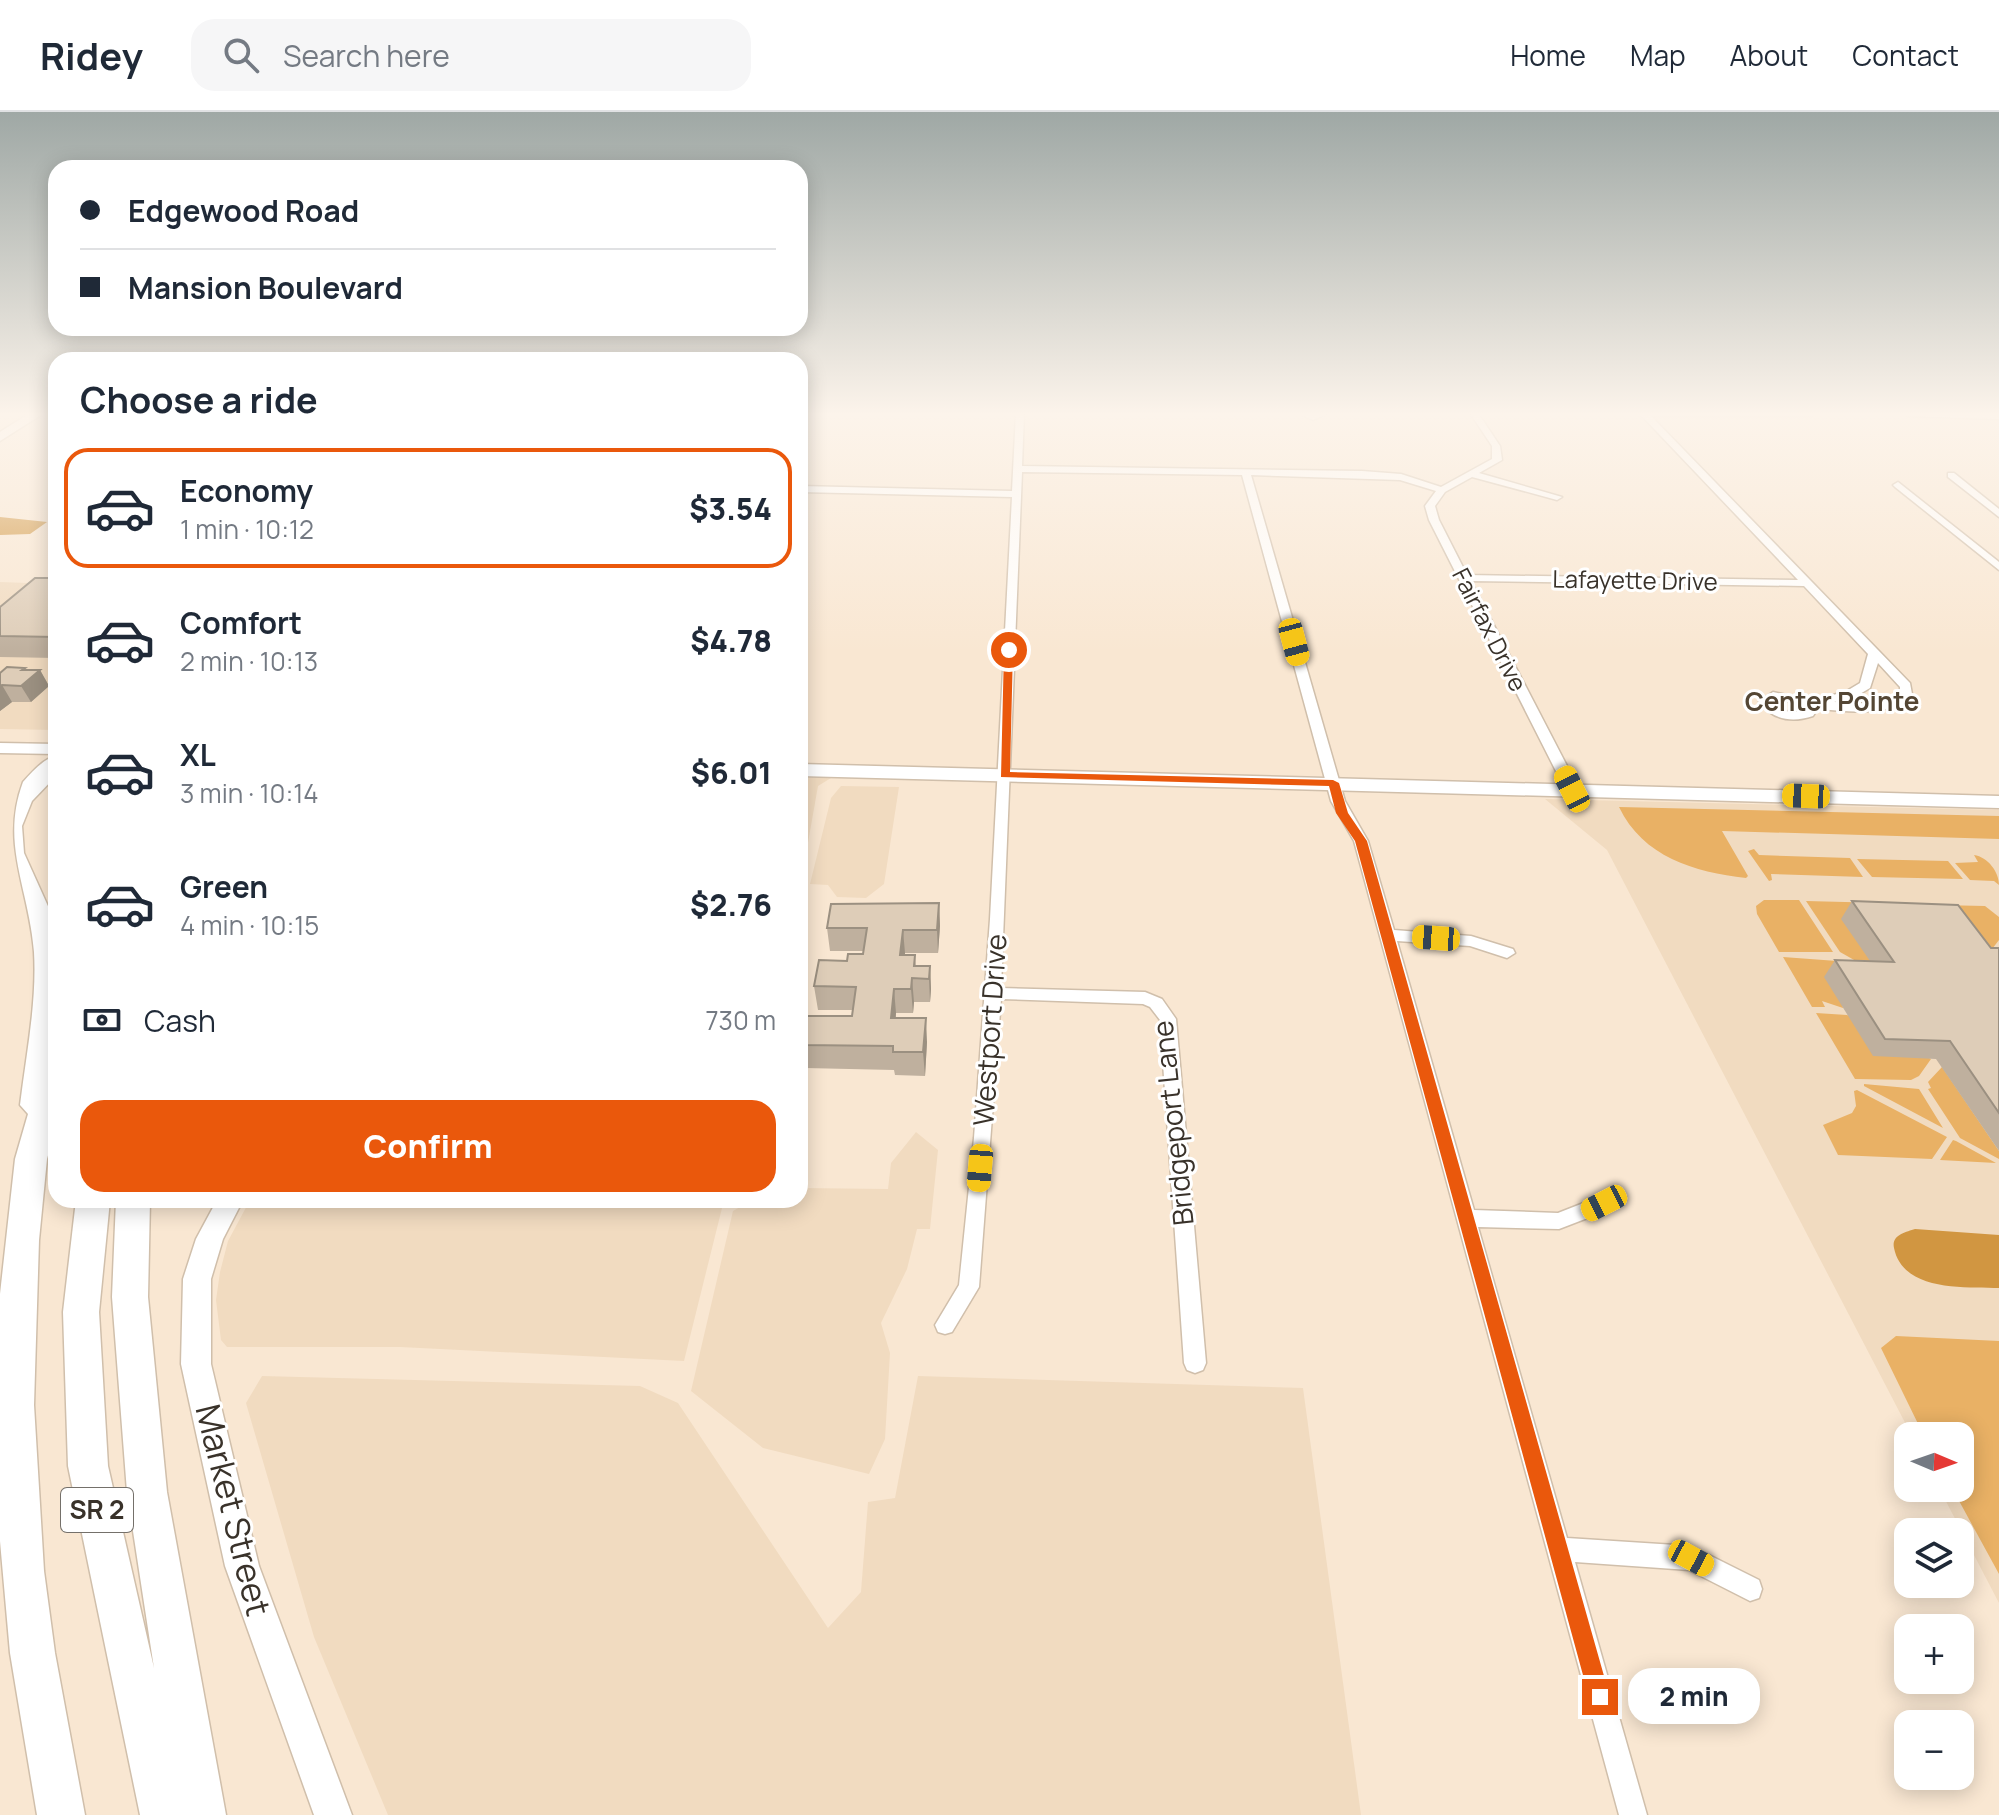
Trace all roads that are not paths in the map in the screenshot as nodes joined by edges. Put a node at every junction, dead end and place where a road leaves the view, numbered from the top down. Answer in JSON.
{"nodes":[{"id":1,"x":949,"y":492,"type":"edge"},
{"id":2,"x":1251,"y":492,"type":"edge"},
{"id":3,"x":1440,"y":492,"type":"edge"},
{"id":4,"x":1540,"y":492,"type":"edge"},
{"id":5,"x":1720,"y":492,"type":"edge"},
{"id":6,"x":1907,"y":492,"type":"edge"},
{"id":7,"x":1973,"y":492,"type":"edge"},
{"id":8,"x":1014,"y":494,"type":"joint"},
{"id":9,"x":1557,"y":497,"type":"dead end"},
{"id":10,"x":1999,"y":514,"type":"edge"},
{"id":11,"x":1999,"y":567,"type":"edge"},
{"id":12,"x":1463,"y":578,"type":"junction"},
{"id":13,"x":1807,"y":583,"type":"junction"},
{"id":14,"x":1874,"y":654,"type":"junction"},
{"id":15,"x":0,"y":748,"type":"edge"},
{"id":16,"x":48,"y":749,"type":"edge"},
{"id":17,"x":808,"y":770,"type":"edge"},
{"id":18,"x":48,"y":772,"type":"edge"},
{"id":19,"x":1004,"y":775,"type":"junction"},
{"id":20,"x":1333,"y":783,"type":"junction"},
{"id":21,"x":1572,"y":789,"type":"junction"},
{"id":22,"x":1999,"y":802,"type":"edge"},
{"id":23,"x":1387,"y":935,"type":"junction"},
{"id":24,"x":1507,"y":953,"type":"dead end"},
{"id":25,"x":48,"y":969,"type":"edge"},
{"id":26,"x":48,"y":969,"type":"edge"},
{"id":27,"x":992,"y":993,"type":"junction"},
{"id":28,"x":48,"y":1103,"type":"edge"},
{"id":29,"x":32,"y":1155,"type":"junction"},
{"id":30,"x":1604,"y":1203,"type":"dead end"},
{"id":31,"x":92,"y":1208,"type":"edge"},
{"id":32,"x":133,"y":1208,"type":"edge"},
{"id":33,"x":226,"y":1208,"type":"edge"},
{"id":34,"x":1465,"y":1218,"type":"junction"},
{"id":35,"x":945,"y":1325,"type":"dead end"},
{"id":36,"x":1195,"y":1363,"type":"dead end"},
{"id":37,"x":1558,"y":1549,"type":"junction"},
{"id":38,"x":1750,"y":1589,"type":"dead end"},
{"id":39,"x":61,"y":1815,"type":"edge"},
{"id":40,"x":164,"y":1815,"type":"edge"},
{"id":41,"x":202,"y":1815,"type":"edge"},
{"id":42,"x":333,"y":1815,"type":"edge"},
{"id":43,"x":1633,"y":1815,"type":"edge"}],
"edges":[{"from":1,"to":8,"type":"street"},
{"from":2,"to":20,"type":"street"},
{"from":3,"to":12,"type":"street","name":"Fairfax Drive"},
{"from":4,"to":9,"type":"street"},
{"from":5,"to":13,"type":"street"},
{"from":6,"to":11,"type":"street"},
{"from":7,"to":10,"type":"street"},
{"from":8,"to":19,"type":"street","name":"Westport Drive"},
{"from":12,"to":13,"type":"street","name":"Lafayette Drive"},
{"from":12,"to":21,"type":"street","name":"Fairfax Drive"},
{"from":13,"to":14,"type":"street"},
{"from":14,"to":14,"type":"street"},
{"from":15,"to":16,"type":"main road"},
{"from":17,"to":19,"type":"main road"},
{"from":18,"to":25,"type":"highway"},
{"from":19,"to":20,"type":"main road"},
{"from":19,"to":27,"type":"street","name":"Westport Drive"},
{"from":20,"to":21,"type":"main road"},
{"from":20,"to":23,"type":"street"},
{"from":21,"to":22,"type":"main road"},
{"from":23,"to":24,"type":"street"},
{"from":23,"to":34,"type":"street"},
{"from":26,"to":29,"type":"highway"},
{"from":27,"to":35,"type":"street","name":"Westport Drive"},
{"from":27,"to":36,"type":"street","name":"Bridgeport Lane"},
{"from":28,"to":29,"type":"highway","number":"SR 2"},
{"from":29,"to":39,"type":"highway","number":"SR 2"},
{"from":30,"to":34,"type":"street"},
{"from":31,"to":40,"type":"highway","number":"SR 2"},
{"from":32,"to":41,"type":"highway"},
{"from":33,"to":42,"type":"main road","name":"Market Street"},
{"from":34,"to":37,"type":"street"},
{"from":37,"to":38,"type":"street"},
{"from":37,"to":43,"type":"street"}]}
